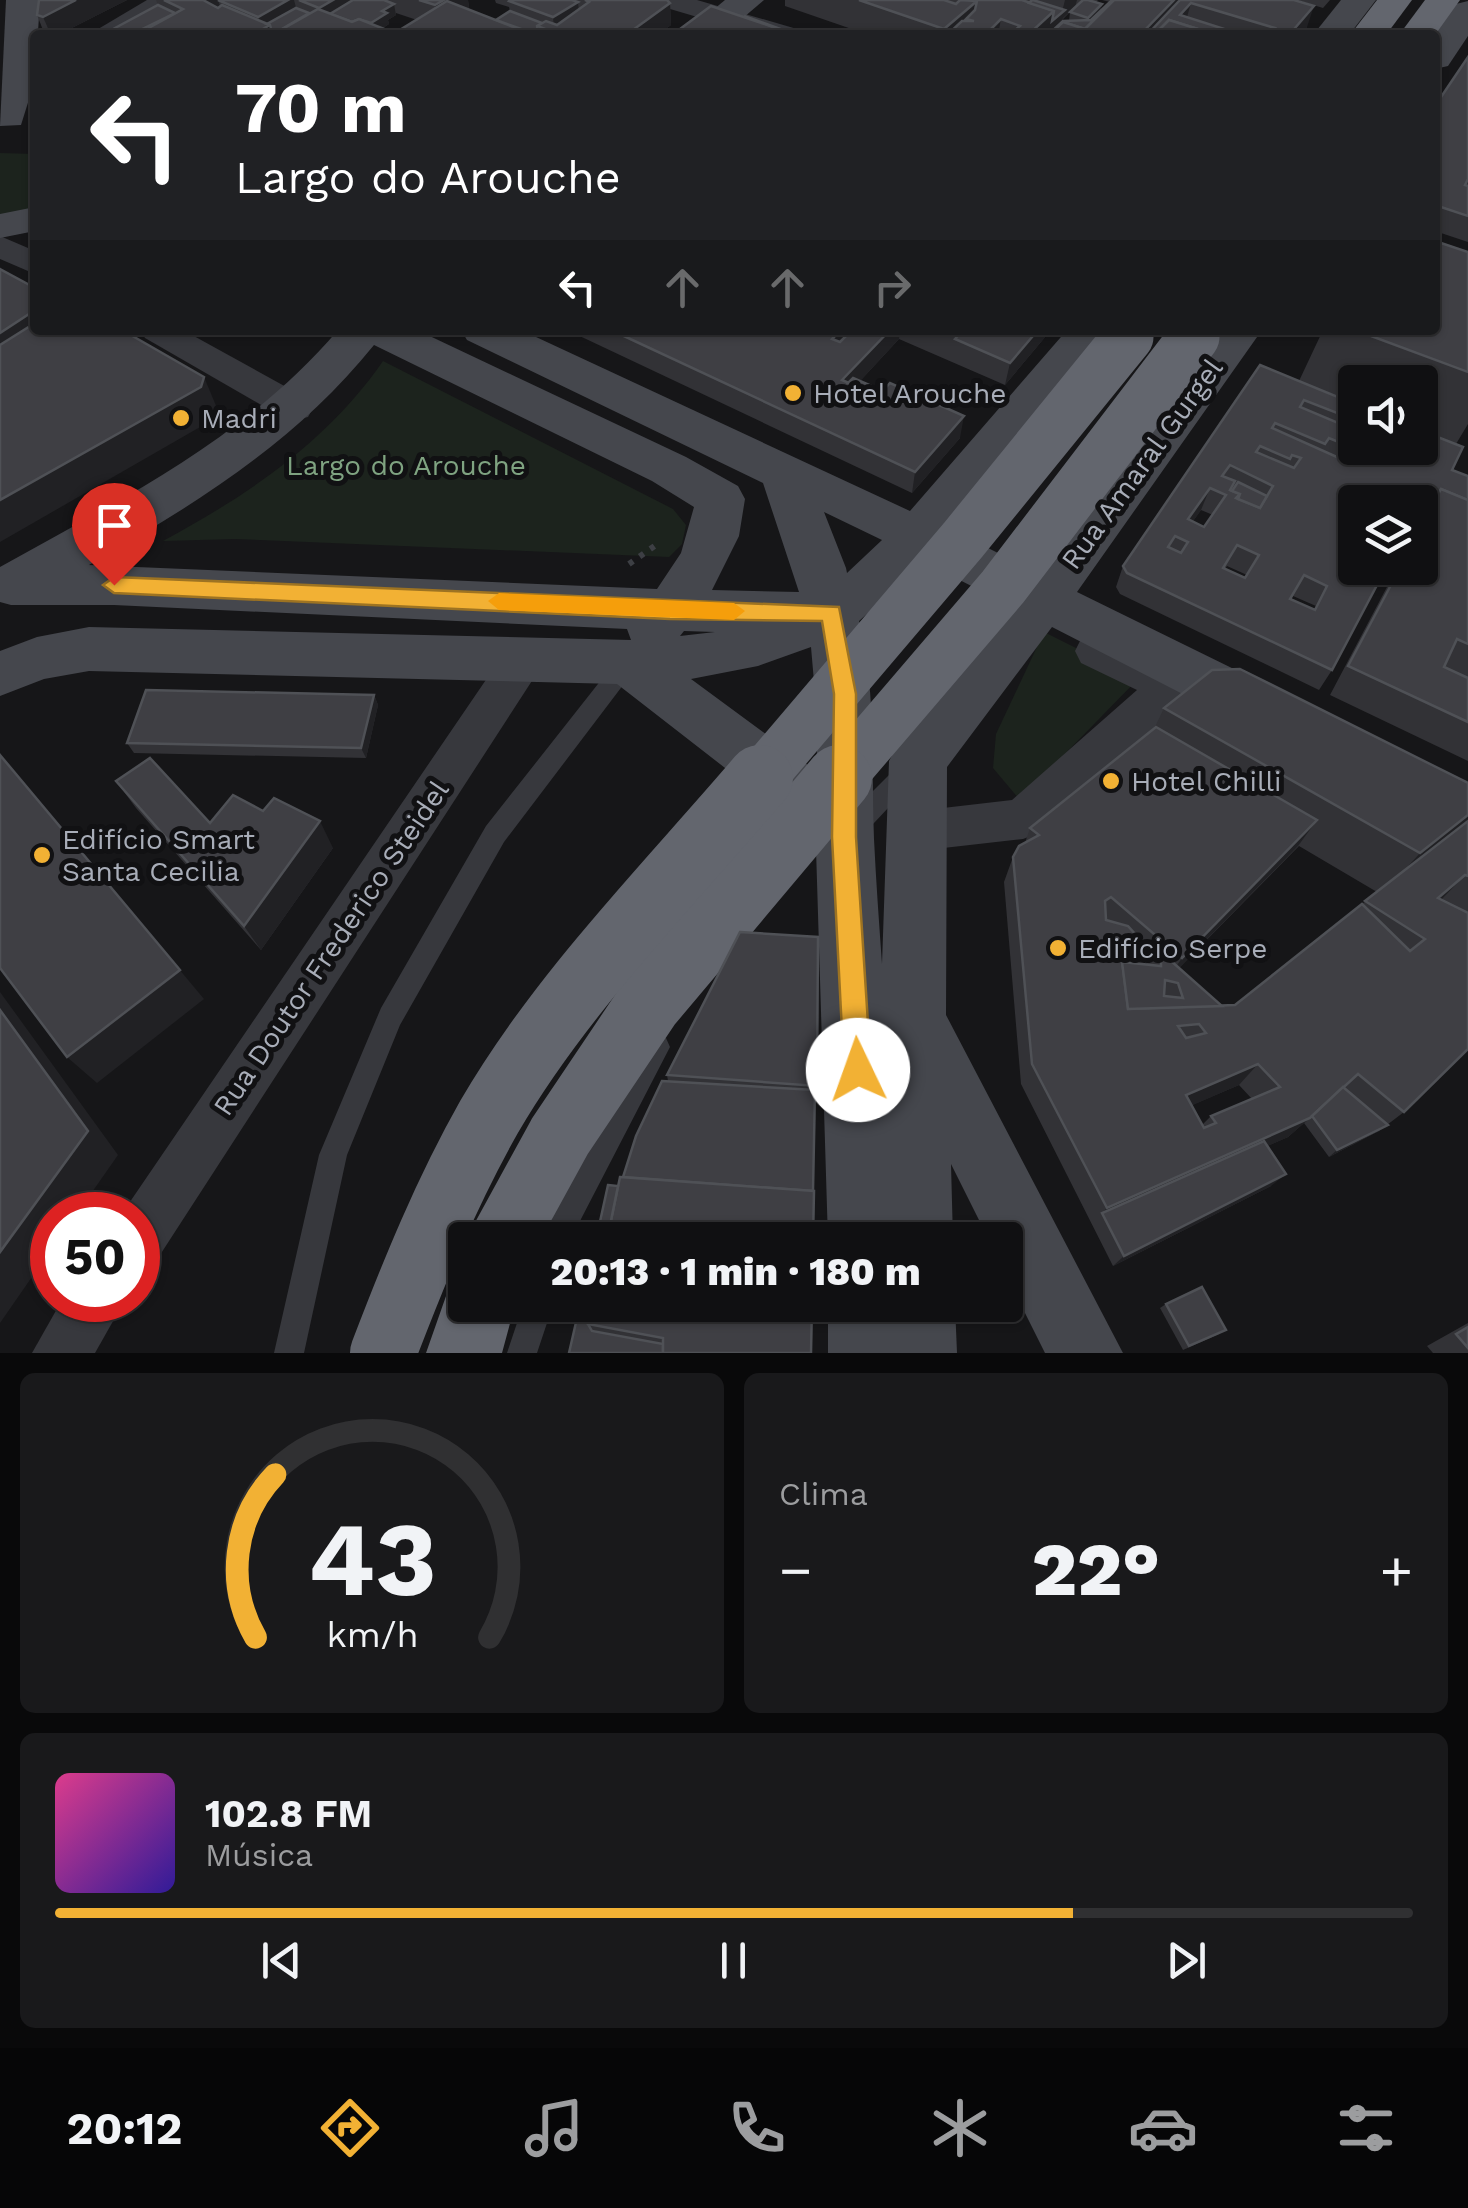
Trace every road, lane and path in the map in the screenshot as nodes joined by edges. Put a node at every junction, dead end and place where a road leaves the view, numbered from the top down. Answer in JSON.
{"nodes":[{"id":1,"x":23,"y":0,"type":"edge"},
{"id":2,"x":167,"y":0,"type":"edge"},
{"id":3,"x":669,"y":0,"type":"edge"},
{"id":4,"x":1359,"y":0,"type":"edge"},
{"id":5,"x":1395,"y":0,"type":"edge"},
{"id":6,"x":1443,"y":0,"type":"edge"},
{"id":7,"x":1468,"y":11,"type":"edge"},
{"id":8,"x":724,"y":17,"type":"edge"},
{"id":9,"x":111,"y":30,"type":"edge"},
{"id":10,"x":770,"y":30,"type":"edge"},
{"id":11,"x":1335,"y":30,"type":"edge"},
{"id":12,"x":1372,"y":30,"type":"edge"},
{"id":13,"x":1421,"y":30,"type":"edge"},
{"id":14,"x":1440,"y":51,"type":"edge"},
{"id":15,"x":27,"y":67,"type":"edge"},
{"id":16,"x":14,"y":120,"type":"edge"},
{"id":17,"x":30,"y":220,"type":"edge"},
{"id":18,"x":0,"y":226,"type":"edge"},
{"id":19,"x":0,"y":246,"type":"edge"},
{"id":20,"x":30,"y":261,"type":"edge"},
{"id":21,"x":165,"y":335,"type":"edge"},
{"id":22,"x":358,"y":335,"type":"edge"},
{"id":23,"x":390,"y":335,"type":"edge"},
{"id":24,"x":494,"y":335,"type":"edge"},
{"id":25,"x":1088,"y":335,"type":"edge"},
{"id":26,"x":1130,"y":335,"type":"edge"},
{"id":27,"x":1196,"y":335,"type":"edge"},
{"id":28,"x":1236,"y":335,"type":"edge"},
{"id":29,"x":296,"y":408,"type":"junction"},
{"id":30,"x":782,"y":472,"type":"junction"},
{"id":31,"x":918,"y":536,"type":"junction"},
{"id":32,"x":5,"y":589,"type":"edge"},
{"id":33,"x":1044,"y":597,"type":"junction"},
{"id":34,"x":670,"y":610,"type":"junction"},
{"id":35,"x":831,"y":613,"type":"junction"},
{"id":36,"x":1096,"y":651,"type":"dead end"},
{"id":37,"x":524,"y":658,"type":"junction"},
{"id":38,"x":628,"y":662,"type":"junction"},
{"id":39,"x":8,"y":670,"type":"edge"},
{"id":40,"x":1311,"y":733,"type":"edge"},
{"id":41,"x":918,"y":761,"type":"junction"},
{"id":42,"x":916,"y":832,"type":"junction"},
{"id":43,"x":821,"y":853,"type":"junction"},
{"id":44,"x":913,"y":1021,"type":"junction"},
{"id":45,"x":160,"y":1205,"type":"edge"},
{"id":46,"x":513,"y":1222,"type":"edge"},
{"id":47,"x":565,"y":1222,"type":"edge"},
{"id":48,"x":862,"y":1222,"type":"edge"},
{"id":49,"x":917,"y":1222,"type":"edge"},
{"id":50,"x":81,"y":1322,"type":"edge"},
{"id":51,"x":473,"y":1322,"type":"edge"},
{"id":52,"x":532,"y":1322,"type":"edge"},
{"id":53,"x":865,"y":1322,"type":"edge"},
{"id":54,"x":918,"y":1322,"type":"edge"},
{"id":55,"x":60,"y":1353,"type":"edge"},
{"id":56,"x":290,"y":1353,"type":"edge"},
{"id":57,"x":383,"y":1353,"type":"edge"},
{"id":58,"x":464,"y":1353,"type":"edge"},
{"id":59,"x":522,"y":1353,"type":"edge"},
{"id":60,"x":866,"y":1353,"type":"edge"},
{"id":61,"x":918,"y":1353,"type":"edge"},
{"id":62,"x":1085,"y":1353,"type":"edge"}],
"edges":[{"from":1,"to":15,"type":"main road"},
{"from":2,"to":9,"type":"street"},
{"from":3,"to":8,"type":"street"},
{"from":4,"to":11,"type":"main road"},
{"from":5,"to":12,"type":"highway"},
{"from":6,"to":13,"type":"highway"},
{"from":7,"to":14,"type":"main road"},
{"from":8,"to":10,"type":"street"},
{"from":15,"to":16,"type":"main road"},
{"from":17,"to":18,"type":"main road"},
{"from":19,"to":20,"type":"street"},
{"from":21,"to":29,"type":"street"},
{"from":22,"to":29,"type":"main road"},
{"from":23,"to":34,"type":"main road"},
{"from":24,"to":30,"type":"main road"},
{"from":25,"to":31,"type":"main road"},
{"from":26,"to":57,"type":"highway","bridge":true},
{"from":27,"to":46,"type":"highway","bridge":true},
{"from":28,"to":33,"type":"main road","name":"Rua Amaral Gurgel"},
{"from":29,"to":32,"type":"main road"},
{"from":30,"to":31,"type":"main road"},
{"from":30,"to":35,"type":"main road"},
{"from":31,"to":33,"type":"main road"},
{"from":31,"to":35,"type":"main road"},
{"from":32,"to":34,"type":"main road"},
{"from":32,"to":39,"type":"main road"},
{"from":33,"to":40,"type":"main road"},
{"from":33,"to":41,"type":"main road"},
{"from":34,"to":35,"type":"main road"},
{"from":34,"to":38,"type":"main road"},
{"from":35,"to":38,"type":"main road"},
{"from":35,"to":43,"type":"main road"},
{"from":36,"to":42,"type":"street"},
{"from":37,"to":38,"type":"main road"},
{"from":37,"to":39,"type":"main road"},
{"from":37,"to":45,"type":"street","name":"Rua Doutor Frederico Steidel"},
{"from":38,"to":43,"type":"main road"},
{"from":38,"to":56,"type":"lane"},
{"from":41,"to":42,"type":"main road"},
{"from":41,"to":43,"type":"lane"},
{"from":42,"to":44,"type":"main road"},
{"from":43,"to":47,"type":"lane"},
{"from":43,"to":48,"type":"main road"},
{"from":44,"to":49,"type":"main road"},
{"from":44,"to":62,"type":"main road"},
{"from":50,"to":55,"type":"street"},
{"from":51,"to":58,"type":"highway"},
{"from":52,"to":59,"type":"lane"},
{"from":53,"to":60,"type":"main road"},
{"from":54,"to":61,"type":"main road"}]}
